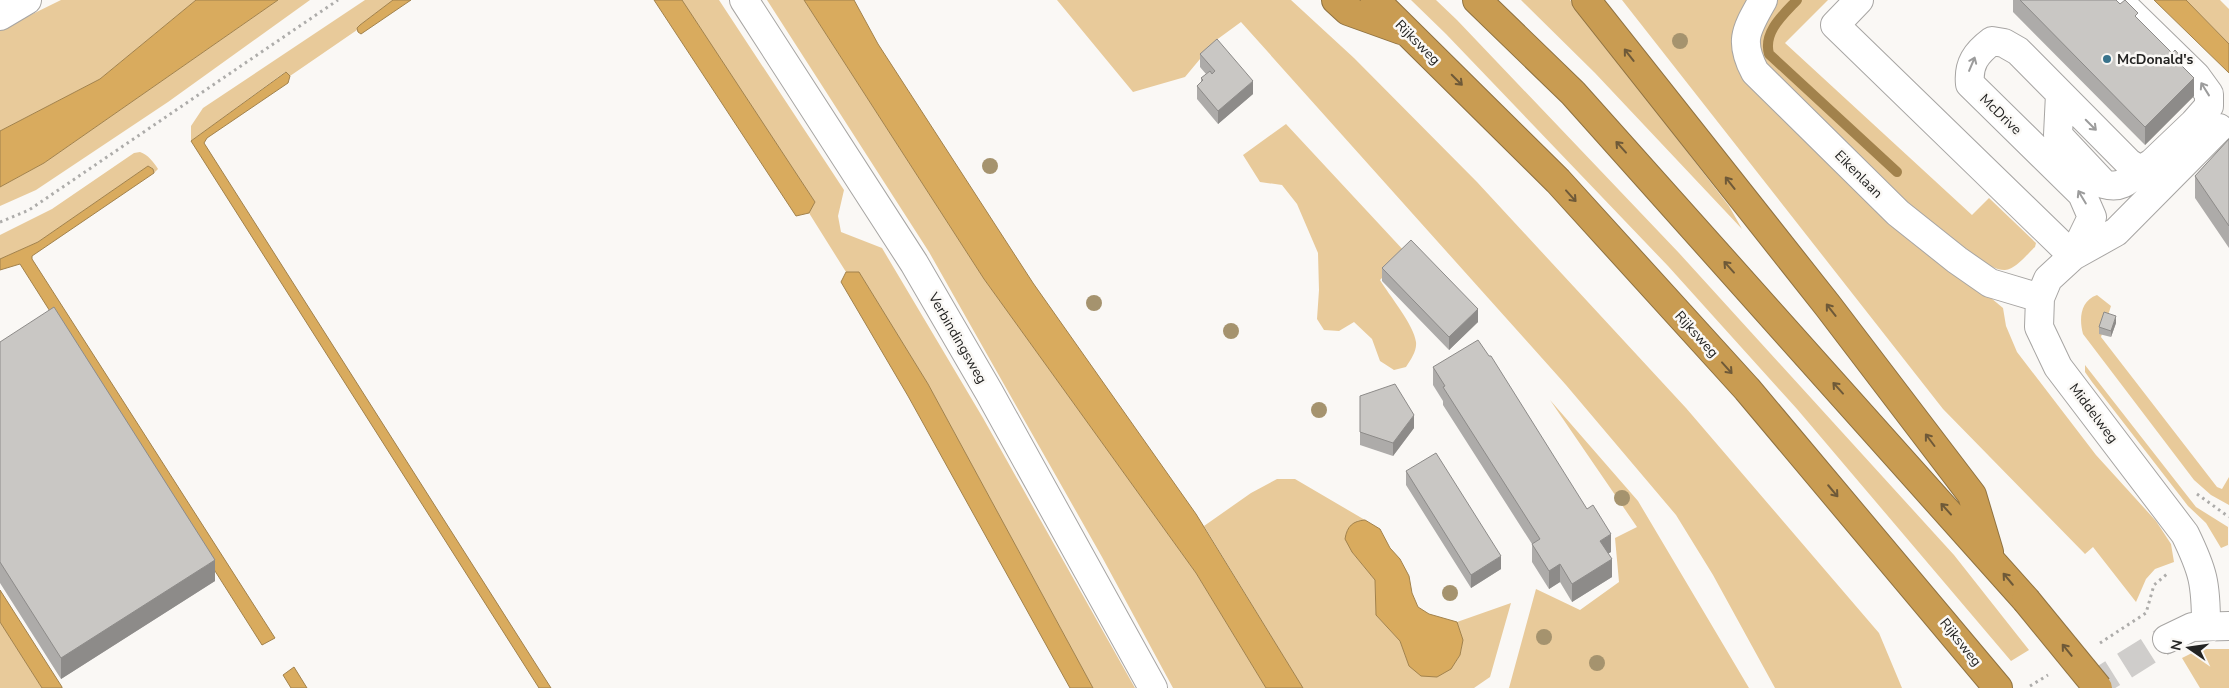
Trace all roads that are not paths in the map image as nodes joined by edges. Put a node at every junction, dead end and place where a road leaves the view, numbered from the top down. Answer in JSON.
{"nodes":[{"id":1,"x":27,"y":0,"type":"edge"},
{"id":2,"x":744,"y":0,"type":"edge"},
{"id":3,"x":1336,"y":0,"type":"edge"},
{"id":4,"x":1376,"y":0,"type":"edge"},
{"id":5,"x":1477,"y":0,"type":"edge"},
{"id":6,"x":1586,"y":0,"type":"edge"},
{"id":7,"x":1763,"y":0,"type":"edge"},
{"id":8,"x":1859,"y":0,"type":"edge"},
{"id":9,"x":2118,"y":0,"type":"edge"},
{"id":10,"x":0,"y":16,"type":"edge"},
{"id":11,"x":1410,"y":33,"type":"junction"},
{"id":12,"x":2219,"y":128,"type":"dead end"},
{"id":13,"x":2073,"y":256,"type":"junction"},
{"id":14,"x":2040,"y":298,"type":"junction"},
{"id":15,"x":1991,"y":559,"type":"junction"},
{"id":16,"x":2217,"y":625,"type":"edge"},
{"id":17,"x":2167,"y":639,"type":"tunnel mouth"},
{"id":18,"x":1153,"y":688,"type":"edge"},
{"id":19,"x":1998,"y":688,"type":"edge"},
{"id":20,"x":2098,"y":688,"type":"edge"}],
"edges":[{"from":1,"to":10,"type":"street"},
{"from":2,"to":18,"type":"street","name":"Verbindingsweg"},
{"from":3,"to":11,"type":"highway"},
{"from":4,"to":11,"type":"highway","name":"Rijksweg"},
{"from":15,"to":5,"type":"highway","one_way":true},
{"from":15,"to":6,"type":"highway","one_way":true},
{"from":7,"to":14,"type":"street","name":"Eikenlaan"},
{"from":8,"to":13,"type":"street"},
{"from":13,"to":9,"type":"street","name":"McDrive","one_way":true},
{"from":11,"to":19,"type":"highway","name":"Rijksweg","one_way":true},
{"from":12,"to":13,"type":"street"},
{"from":13,"to":14,"type":"street","name":"Middelweg"},
{"from":14,"to":16,"type":"street","name":"Middelweg"},
{"from":20,"to":15,"type":"highway","one_way":true,"bridge":true},
{"from":16,"to":17,"type":"street","name":"Middelweg"}]}
